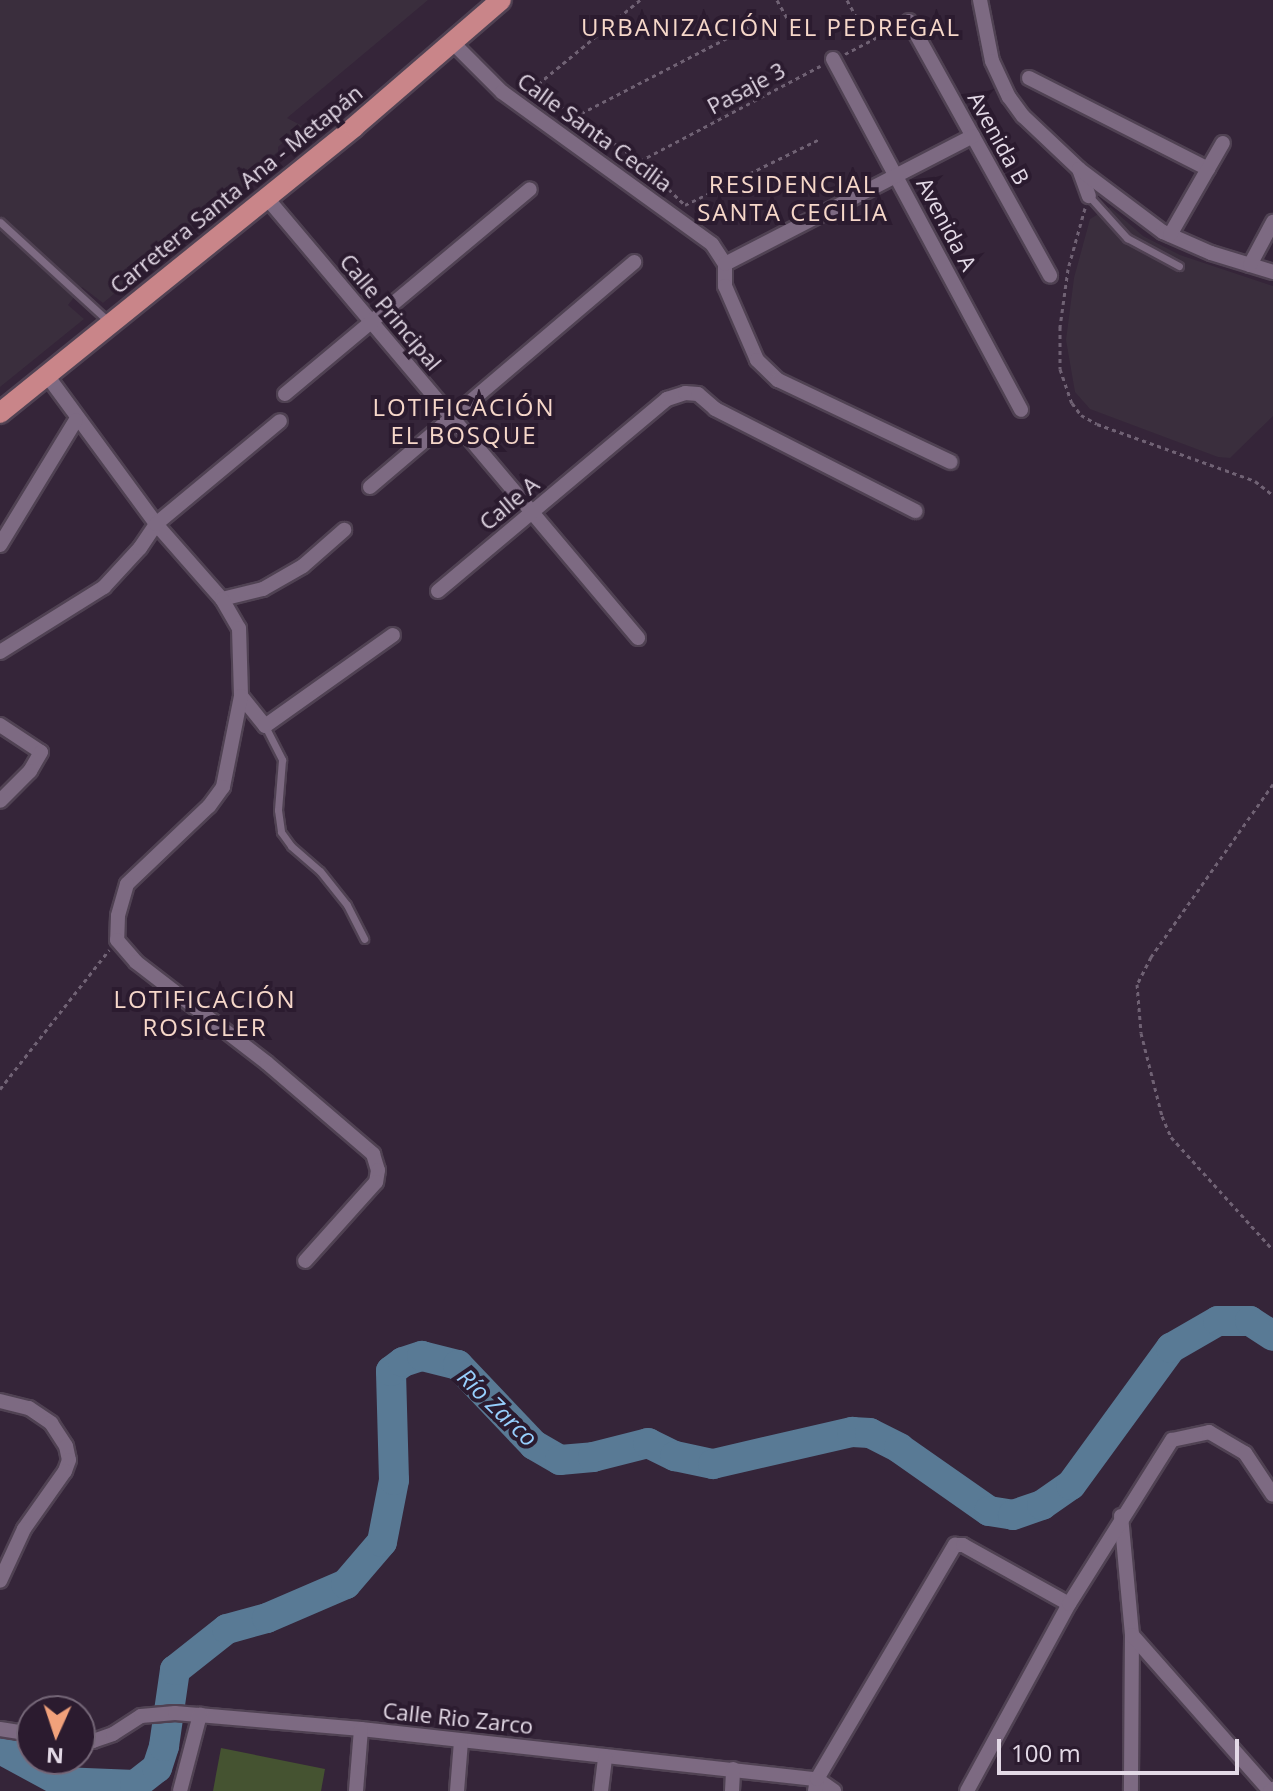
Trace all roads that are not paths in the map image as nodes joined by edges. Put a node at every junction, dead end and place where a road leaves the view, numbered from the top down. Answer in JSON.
{"nodes":[{"id":1,"x":980,"y":0,"type":"edge"},
{"id":2,"x":489,"y":6,"type":"edge"},
{"id":3,"x":909,"y":21,"type":"road end"},
{"id":4,"x":451,"y":41,"type":"junction"},
{"id":5,"x":833,"y":59,"type":"road end"},
{"id":6,"x":1029,"y":78,"type":"dead end"},
{"id":7,"x":973,"y":136,"type":"junction"},
{"id":8,"x":1223,"y":143,"type":"dead end"},
{"id":9,"x":1079,"y":169,"type":"junction"},
{"id":10,"x":1208,"y":169,"type":"junction"},
{"id":11,"x":896,"y":176,"type":"junction"},
{"id":12,"x":530,"y":189,"type":"dead end"},
{"id":13,"x":1089,"y":196,"type":"joint"},
{"id":14,"x":266,"y":197,"type":"junction"},
{"id":15,"x":0,"y":222,"type":"edge"},
{"id":16,"x":1273,"y":222,"type":"edge"},
{"id":17,"x":1170,"y":235,"type":"junction"},
{"id":18,"x":634,"y":262,"type":"dead end"},
{"id":19,"x":725,"y":264,"type":"junction"},
{"id":20,"x":1250,"y":265,"type":"junction"},
{"id":21,"x":1179,"y":266,"type":"dead end"},
{"id":22,"x":1273,"y":272,"type":"edge"},
{"id":23,"x":1050,"y":275,"type":"dead end"},
{"id":24,"x":109,"y":322,"type":"junction"},
{"id":25,"x":372,"y":323,"type":"junction"},
{"id":26,"x":46,"y":374,"type":"junction"},
{"id":27,"x":285,"y":394,"type":"dead end"},
{"id":28,"x":1021,"y":410,"type":"dead end"},
{"id":29,"x":0,"y":413,"type":"edge"},
{"id":30,"x":452,"y":417,"type":"junction"},
{"id":31,"x":76,"y":420,"type":"junction"},
{"id":32,"x":280,"y":421,"type":"dead end"},
{"id":33,"x":951,"y":462,"type":"dead end"},
{"id":34,"x":370,"y":487,"type":"dead end"},
{"id":35,"x":915,"y":511,"type":"dead end"},
{"id":36,"x":532,"y":513,"type":"junction"},
{"id":37,"x":156,"y":524,"type":"junction"},
{"id":38,"x":344,"y":530,"type":"dead end"},
{"id":39,"x":0,"y":545,"type":"edge"},
{"id":40,"x":438,"y":591,"type":"dead end"},
{"id":41,"x":222,"y":599,"type":"junction"},
{"id":42,"x":393,"y":635,"type":"dead end"},
{"id":43,"x":638,"y":638,"type":"dead end"},
{"id":44,"x":0,"y":652,"type":"edge"},
{"id":45,"x":241,"y":696,"type":"junction"},
{"id":46,"x":0,"y":725,"type":"edge"},
{"id":47,"x":265,"y":726,"type":"junction"},
{"id":48,"x":0,"y":801,"type":"edge"},
{"id":49,"x":364,"y":939,"type":"dead end"},
{"id":50,"x":305,"y":1261,"type":"dead end"},
{"id":51,"x":0,"y":1401,"type":"edge"},
{"id":52,"x":1273,"y":1495,"type":"edge"},
{"id":53,"x":1121,"y":1515,"type":"junction"},
{"id":54,"x":0,"y":1581,"type":"edge"},
{"id":55,"x":1069,"y":1604,"type":"junction"},
{"id":56,"x":1132,"y":1635,"type":"junction"},
{"id":57,"x":200,"y":1715,"type":"junction"},
{"id":58,"x":361,"y":1729,"type":"junction"},
{"id":59,"x":96,"y":1740,"type":"edge"},
{"id":60,"x":461,"y":1741,"type":"junction"},
{"id":61,"x":605,"y":1756,"type":"junction"},
{"id":62,"x":733,"y":1769,"type":"junction"},
{"id":63,"x":816,"y":1785,"type":"edge"},
{"id":64,"x":1273,"y":1789,"type":"edge"},
{"id":65,"x":180,"y":1791,"type":"edge"},
{"id":66,"x":356,"y":1791,"type":"edge"},
{"id":67,"x":457,"y":1791,"type":"edge"},
{"id":68,"x":601,"y":1791,"type":"edge"},
{"id":69,"x":732,"y":1791,"type":"edge"},
{"id":70,"x":834,"y":1791,"type":"edge"},
{"id":71,"x":967,"y":1791,"type":"edge"},
{"id":72,"x":1131,"y":1791,"type":"edge"}],
"edges":[{"from":1,"to":9,"type":"street"},
{"from":2,"to":4,"type":"main road","name":"Carretera Santa Ana - Metapán"},
{"from":3,"to":7,"type":"street","name":"Avenida B"},
{"from":4,"to":14,"type":"main road","name":"Carretera Santa Ana - Metapán"},
{"from":4,"to":19,"type":"street","name":"Calle Santa Cecilia"},
{"from":5,"to":11,"type":"street","name":"Avenida A"},
{"from":6,"to":10,"type":"street"},
{"from":7,"to":11,"type":"street"},
{"from":7,"to":23,"type":"street","name":"Avenida B"},
{"from":8,"to":10,"type":"street"},
{"from":9,"to":13,"type":"street"},
{"from":9,"to":17,"type":"street"},
{"from":10,"to":17,"type":"street"},
{"from":11,"to":19,"type":"street"},
{"from":11,"to":28,"type":"street","name":"Avenida A"},
{"from":12,"to":25,"type":"street"},
{"from":13,"to":21,"type":"lane"},
{"from":14,"to":24,"type":"main road","name":"Carretera Santa Ana - Metapán"},
{"from":14,"to":25,"type":"street","name":"Calle Principal"},
{"from":15,"to":24,"type":"lane"},
{"from":16,"to":20,"type":"street"},
{"from":17,"to":20,"type":"street"},
{"from":18,"to":30,"type":"street"},
{"from":19,"to":33,"type":"street"},
{"from":20,"to":22,"type":"street"},
{"from":24,"to":26,"type":"main road","name":"Carretera Santa Ana - Metapán"},
{"from":25,"to":27,"type":"street"},
{"from":25,"to":30,"type":"street","name":"Calle Principal"},
{"from":26,"to":29,"type":"main road","name":"Carretera Santa Ana - Metapán"},
{"from":26,"to":31,"type":"street"},
{"from":30,"to":34,"type":"street"},
{"from":30,"to":36,"type":"street","name":"Calle Principal"},
{"from":31,"to":37,"type":"street"},
{"from":31,"to":39,"type":"street"},
{"from":32,"to":37,"type":"street"},
{"from":35,"to":36,"type":"street","name":"Calle A"},
{"from":36,"to":40,"type":"street","name":"Calle A"},
{"from":36,"to":43,"type":"street","name":"Calle Principal"},
{"from":37,"to":41,"type":"street"},
{"from":37,"to":44,"type":"street"},
{"from":38,"to":41,"type":"street"},
{"from":41,"to":45,"type":"street"},
{"from":42,"to":47,"type":"street"},
{"from":45,"to":47,"type":"street"},
{"from":45,"to":50,"type":"street"},
{"from":46,"to":48,"type":"street"},
{"from":47,"to":49,"type":"lane"},
{"from":51,"to":54,"type":"street"},
{"from":52,"to":53,"type":"street"},
{"from":53,"to":55,"type":"street"},
{"from":53,"to":56,"type":"street"},
{"from":55,"to":63,"type":"street"},
{"from":55,"to":71,"type":"street"},
{"from":56,"to":64,"type":"street"},
{"from":56,"to":72,"type":"street"},
{"from":57,"to":58,"type":"street","name":"Calle Rio Zarco"},
{"from":57,"to":59,"type":"street","name":"Calle Rio Zarco"},
{"from":57,"to":65,"type":"street"},
{"from":58,"to":60,"type":"street","name":"Calle Rio Zarco"},
{"from":58,"to":66,"type":"street"},
{"from":60,"to":61,"type":"street","name":"Calle Rio Zarco"},
{"from":60,"to":67,"type":"street"},
{"from":61,"to":62,"type":"street","name":"Calle Rio Zarco"},
{"from":61,"to":68,"type":"street"},
{"from":62,"to":63,"type":"street","name":"Calle Rio Zarco"},
{"from":62,"to":69,"type":"street"},
{"from":63,"to":70,"type":"street","name":"Calle Rio Zarco"}]}
